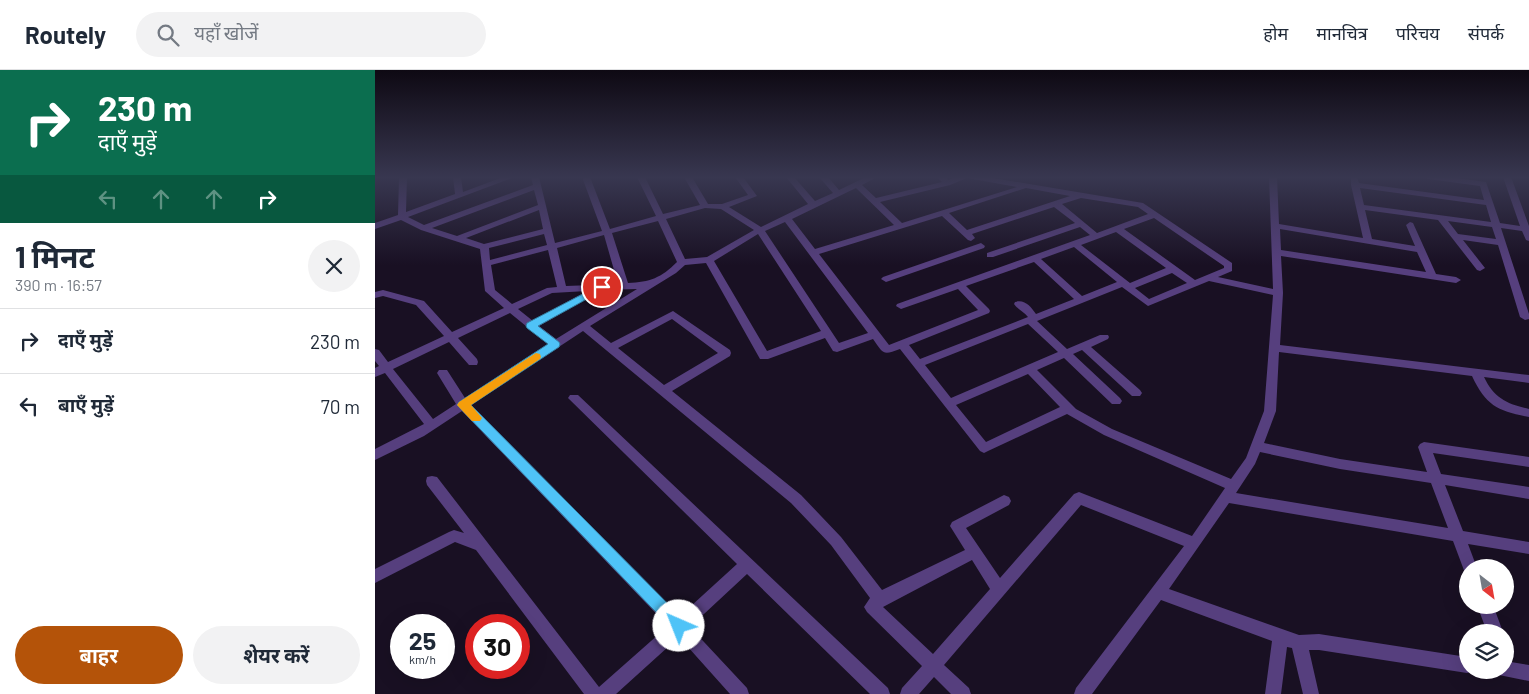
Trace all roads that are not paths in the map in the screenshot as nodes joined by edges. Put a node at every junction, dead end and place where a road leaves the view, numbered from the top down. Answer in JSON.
{"nodes":[{"id":1,"x":402,"y":206,"type":"edge"},
{"id":2,"x":432,"y":206,"type":"edge"},
{"id":3,"x":477,"y":206,"type":"edge"},
{"id":4,"x":542,"y":206,"type":"joint"},
{"id":5,"x":597,"y":206,"type":"edge"},
{"id":6,"x":655,"y":206,"type":"edge"},
{"id":7,"x":705,"y":206,"type":"edge"},
{"id":8,"x":707,"y":206,"type":"edge"},
{"id":9,"x":814,"y":206,"type":"edge"},
{"id":10,"x":879,"y":206,"type":"edge"},
{"id":11,"x":962,"y":206,"type":"edge"},
{"id":12,"x":1048,"y":206,"type":"edge"},
{"id":13,"x":1058,"y":206,"type":"edge"},
{"id":14,"x":1142,"y":206,"type":"edge"},
{"id":15,"x":1274,"y":206,"type":"edge"},
{"id":16,"x":1490,"y":206,"type":"edge"},
{"id":17,"x":1517,"y":206,"type":"edge"},
{"id":18,"x":723,"y":207,"type":"joint"},
{"id":19,"x":1360,"y":207,"type":"joint"},
{"id":20,"x":943,"y":212,"type":"junction"},
{"id":21,"x":1155,"y":215,"type":"junction"},
{"id":22,"x":402,"y":217,"type":"junction"},
{"id":23,"x":661,"y":218,"type":"junction"},
{"id":24,"x":787,"y":218,"type":"junction"},
{"id":25,"x":1441,"y":218,"type":"junction"},
{"id":26,"x":1081,"y":224,"type":"junction"},
{"id":27,"x":1409,"y":225,"type":"dead end"},
{"id":28,"x":375,"y":226,"type":"edge"},
{"id":29,"x":900,"y":226,"type":"junction"},
{"id":30,"x":1275,"y":226,"type":"junction"},
{"id":31,"x":1496,"y":226,"type":"junction"},
{"id":32,"x":424,"y":228,"type":"junction"},
{"id":33,"x":1118,"y":229,"type":"junction"},
{"id":34,"x":1525,"y":229,"type":"junction"},
{"id":35,"x":548,"y":230,"type":"junction"},
{"id":36,"x":760,"y":230,"type":"junction"},
{"id":37,"x":607,"y":232,"type":"junction"},
{"id":38,"x":966,"y":233,"type":"junction"},
{"id":39,"x":1096,"y":236,"type":"junction"},
{"id":40,"x":1455,"y":236,"type":"junction"},
{"id":41,"x":1529,"y":238,"type":"edge"},
{"id":42,"x":456,"y":239,"type":"junction"},
{"id":43,"x":1368,"y":241,"type":"junction"},
{"id":44,"x":1502,"y":243,"type":"junction"},
{"id":45,"x":1075,"y":244,"type":"junction"},
{"id":46,"x":552,"y":246,"type":"junction"},
{"id":47,"x":981,"y":246,"type":"junction"},
{"id":48,"x":484,"y":247,"type":"junction"},
{"id":49,"x":1421,"y":250,"type":"junction"},
{"id":50,"x":1276,"y":252,"type":"junction"},
{"id":51,"x":813,"y":253,"type":"junction"},
{"id":52,"x":990,"y":255,"type":"junction"},
{"id":53,"x":1035,"y":258,"type":"junction"},
{"id":54,"x":709,"y":260,"type":"junction"},
{"id":55,"x":682,"y":262,"type":"junction"},
{"id":56,"x":486,"y":264,"type":"junction"},
{"id":57,"x":1480,"y":268,"type":"dead end"},
{"id":58,"x":1006,"y":269,"type":"junction"},
{"id":59,"x":1173,"y":269,"type":"junction"},
{"id":60,"x":1432,"y":275,"type":"junction"},
{"id":61,"x":1208,"y":278,"type":"junction"},
{"id":62,"x":886,"y":279,"type":"dead end"},
{"id":63,"x":1456,"y":280,"type":"dead end"},
{"id":64,"x":1194,"y":284,"type":"junction"},
{"id":65,"x":651,"y":285,"type":"junction"},
{"id":66,"x":960,"y":285,"type":"junction"},
{"id":67,"x":1126,"y":285,"type":"junction"},
{"id":68,"x":624,"y":286,"type":"junction"},
{"id":69,"x":602,"y":287,"type":"junction"},
{"id":70,"x":562,"y":289,"type":"junction"},
{"id":71,"x":1278,"y":293,"type":"junction"},
{"id":72,"x":375,"y":295,"type":"edge"},
{"id":73,"x":1081,"y":300,"type":"junction"},
{"id":74,"x":1019,"y":304,"type":"dead end"},
{"id":75,"x":901,"y":306,"type":"dead end"},
{"id":76,"x":509,"y":308,"type":"junction"},
{"id":77,"x":1525,"y":317,"type":"dead end"},
{"id":78,"x":1032,"y":319,"type":"junction"},
{"id":79,"x":531,"y":326,"type":"junction"},
{"id":80,"x":583,"y":326,"type":"junction"},
{"id":81,"x":827,"y":332,"type":"junction"},
{"id":82,"x":875,"y":334,"type":"junction"},
{"id":83,"x":450,"y":337,"type":"junction"},
{"id":84,"x":1104,"y":337,"type":"dead end"},
{"id":85,"x":555,"y":344,"type":"junction"},
{"id":86,"x":902,"y":344,"type":"junction"},
{"id":87,"x":1084,"y":346,"type":"junction"},
{"id":88,"x":610,"y":348,"type":"junction"},
{"id":89,"x":1275,"y":348,"type":"junction"},
{"id":90,"x":375,"y":353,"type":"edge"},
{"id":91,"x":1065,"y":354,"type":"junction"},
{"id":92,"x":473,"y":362,"type":"dead end"},
{"id":93,"x":918,"y":364,"type":"junction"},
{"id":94,"x":386,"y":367,"type":"junction"},
{"id":95,"x":1030,"y":369,"type":"junction"},
{"id":96,"x":1476,"y":372,"type":"junction"},
{"id":97,"x":375,"y":373,"type":"edge"},
{"id":98,"x":443,"y":373,"type":"dead end"},
{"id":99,"x":1529,"y":379,"type":"edge"},
{"id":100,"x":664,"y":390,"type":"junction"},
{"id":101,"x":1136,"y":393,"type":"dead end"},
{"id":102,"x":574,"y":398,"type":"dead end"},
{"id":103,"x":1116,"y":401,"type":"dead end"},
{"id":104,"x":949,"y":403,"type":"junction"},
{"id":105,"x":463,"y":405,"type":"junction"},
{"id":106,"x":1069,"y":409,"type":"junction"},
{"id":107,"x":1529,"y":413,"type":"edge"},
{"id":108,"x":431,"y":425,"type":"junction"},
{"id":109,"x":1257,"y":446,"type":"junction"},
{"id":110,"x":375,"y":455,"type":"edge"},
{"id":111,"x":1529,"y":462,"type":"edge"},
{"id":112,"x":1436,"y":479,"type":"junction"},
{"id":113,"x":432,"y":482,"type":"dead end"},
{"id":114,"x":1230,"y":492,"type":"junction"},
{"id":115,"x":1529,"y":493,"type":"edge"},
{"id":116,"x":1003,"y":502,"type":"dead end"},
{"id":117,"x":1459,"y":536,"type":"junction"},
{"id":118,"x":1194,"y":544,"type":"junction"},
{"id":119,"x":480,"y":545,"type":"junction"},
{"id":120,"x":1529,"y":548,"type":"edge"},
{"id":121,"x":974,"y":552,"type":"junction"},
{"id":122,"x":1467,"y":559,"type":"edge"},
{"id":123,"x":747,"y":564,"type":"junction"},
{"id":124,"x":375,"y":576,"type":"edge"},
{"id":125,"x":999,"y":589,"type":"junction"},
{"id":126,"x":1158,"y":592,"type":"junction"},
{"id":127,"x":879,"y":599,"type":"junction"},
{"id":128,"x":679,"y":626,"type":"junction"},
{"id":129,"x":1281,"y":636,"type":"junction"},
{"id":130,"x":1299,"y":643,"type":"junction"},
{"id":131,"x":1459,"y":664,"type":"edge"},
{"id":132,"x":932,"y":666,"type":"junction"},
{"id":133,"x":1514,"y":667,"type":"edge"},
{"id":134,"x":1529,"y":673,"type":"edge"},
{"id":135,"x":594,"y":694,"type":"edge"},
{"id":136,"x":604,"y":694,"type":"edge"},
{"id":137,"x":741,"y":694,"type":"edge"},
{"id":138,"x":882,"y":694,"type":"edge"},
{"id":139,"x":908,"y":694,"type":"edge"},
{"id":140,"x":963,"y":694,"type":"edge"},
{"id":141,"x":1082,"y":694,"type":"edge"},
{"id":142,"x":1273,"y":694,"type":"edge"},
{"id":143,"x":1311,"y":694,"type":"edge"}],
"edges":[{"from":1,"to":22,"type":"street"},
{"from":2,"to":22,"type":"street"},
{"from":3,"to":32,"type":"street"},
{"from":4,"to":35,"type":"street"},
{"from":4,"to":42,"type":"street"},
{"from":5,"to":37,"type":"street"},
{"from":6,"to":23,"type":"street"},
{"from":7,"to":23,"type":"street"},
{"from":8,"to":18,"type":"street"},
{"from":9,"to":24,"type":"street"},
{"from":10,"to":29,"type":"street"},
{"from":11,"to":20,"type":"street"},
{"from":12,"to":38,"type":"street"},
{"from":13,"to":26,"type":"street"},
{"from":14,"to":21,"type":"street"},
{"from":15,"to":30,"type":"street"},
{"from":16,"to":31,"type":"street"},
{"from":17,"to":34,"type":"street"},
{"from":18,"to":36,"type":"street"},
{"from":19,"to":25,"type":"street"},
{"from":19,"to":43,"type":"street"},
{"from":20,"to":29,"type":"street"},
{"from":20,"to":38,"type":"street"},
{"from":21,"to":33,"type":"street"},
{"from":21,"to":61,"type":"street"},
{"from":22,"to":28,"type":"street"},
{"from":22,"to":32,"type":"street"},
{"from":23,"to":37,"type":"street"},
{"from":23,"to":55,"type":"street"},
{"from":24,"to":36,"type":"street"},
{"from":24,"to":51,"type":"street"},
{"from":25,"to":31,"type":"street"},
{"from":25,"to":40,"type":"street"},
{"from":26,"to":39,"type":"street"},
{"from":26,"to":52,"type":"street"},
{"from":27,"to":49,"type":"street"},
{"from":29,"to":51,"type":"street"},
{"from":30,"to":43,"type":"street"},
{"from":30,"to":50,"type":"street"},
{"from":31,"to":34,"type":"street"},
{"from":31,"to":44,"type":"street"},
{"from":32,"to":42,"type":"street"},
{"from":33,"to":39,"type":"street"},
{"from":33,"to":59,"type":"street"},
{"from":34,"to":41,"type":"street"},
{"from":35,"to":46,"type":"street"},
{"from":35,"to":48,"type":"street"},
{"from":36,"to":54,"type":"street"},
{"from":36,"to":81,"type":"street"},
{"from":37,"to":46,"type":"street"},
{"from":37,"to":68,"type":"street"},
{"from":38,"to":47,"type":"street"},
{"from":39,"to":45,"type":"street"},
{"from":40,"to":44,"type":"street"},
{"from":40,"to":57,"type":"street"},
{"from":42,"to":48,"type":"street"},
{"from":43,"to":49,"type":"street"},
{"from":44,"to":77,"type":"street"},
{"from":45,"to":53,"type":"street"},
{"from":45,"to":67,"type":"street"},
{"from":46,"to":56,"type":"street"},
{"from":46,"to":70,"type":"street"},
{"from":47,"to":52,"type":"street"},
{"from":47,"to":62,"type":"street"},
{"from":48,"to":56,"type":"street"},
{"from":49,"to":60,"type":"street"},
{"from":50,"to":60,"type":"street"},
{"from":50,"to":71,"type":"street"},
{"from":51,"to":82,"type":"street"},
{"from":52,"to":58,"type":"street"},
{"from":53,"to":58,"type":"street"},
{"from":53,"to":73,"type":"street"},
{"from":54,"to":55,"type":"street"},
{"from":54,"to":81,"type":"street"},
{"from":55,"to":65,"type":"street"},
{"from":56,"to":76,"type":"street"},
{"from":58,"to":66,"type":"street"},
{"from":59,"to":64,"type":"street"},
{"from":59,"to":67,"type":"street"},
{"from":60,"to":63,"type":"street"},
{"from":61,"to":64,"type":"street"},
{"from":61,"to":71,"type":"street"},
{"from":64,"to":67,"type":"street"},
{"from":65,"to":68,"type":"street"},
{"from":65,"to":80,"type":"street"},
{"from":66,"to":75,"type":"street"},
{"from":66,"to":86,"type":"street"},
{"from":67,"to":73,"type":"street"},
{"from":68,"to":69,"type":"street"},
{"from":69,"to":70,"type":"street"},
{"from":69,"to":79,"type":"street"},
{"from":70,"to":76,"type":"street"},
{"from":71,"to":89,"type":"street"},
{"from":72,"to":83,"type":"street"},
{"from":73,"to":78,"type":"street"},
{"from":74,"to":78,"type":"street"},
{"from":76,"to":79,"type":"street"},
{"from":76,"to":83,"type":"street"},
{"from":78,"to":91,"type":"street"},
{"from":78,"to":93,"type":"street"},
{"from":79,"to":85,"type":"street"},
{"from":80,"to":85,"type":"street"},
{"from":80,"to":88,"type":"street"},
{"from":81,"to":82,"type":"street"},
{"from":82,"to":86,"type":"street"},
{"from":83,"to":92,"type":"street"},
{"from":83,"to":94,"type":"street"},
{"from":84,"to":87,"type":"street"},
{"from":85,"to":105,"type":"street"},
{"from":86,"to":93,"type":"street"},
{"from":87,"to":91,"type":"street"},
{"from":87,"to":101,"type":"street"},
{"from":88,"to":100,"type":"street"},
{"from":88,"to":100,"type":"street"},
{"from":89,"to":96,"type":"street"},
{"from":89,"to":109,"type":"street"},
{"from":90,"to":94,"type":"street"},
{"from":91,"to":95,"type":"street"},
{"from":91,"to":103,"type":"street"},
{"from":93,"to":104,"type":"street"},
{"from":94,"to":97,"type":"street"},
{"from":94,"to":108,"type":"street"},
{"from":95,"to":104,"type":"street"},
{"from":95,"to":106,"type":"street"},
{"from":96,"to":99,"type":"street"},
{"from":96,"to":107,"type":"street"},
{"from":98,"to":105,"type":"street"},
{"from":100,"to":127,"type":"street"},
{"from":102,"to":123,"type":"street"},
{"from":104,"to":106,"type":"street"},
{"from":105,"to":108,"type":"street"},
{"from":105,"to":128,"type":"street"},
{"from":106,"to":114,"type":"street"},
{"from":108,"to":110,"type":"street"},
{"from":109,"to":112,"type":"street"},
{"from":109,"to":114,"type":"street"},
{"from":111,"to":112,"type":"street"},
{"from":112,"to":115,"type":"street"},
{"from":112,"to":117,"type":"street"},
{"from":113,"to":119,"type":"street"},
{"from":114,"to":117,"type":"street"},
{"from":114,"to":118,"type":"street"},
{"from":116,"to":121,"type":"street"},
{"from":117,"to":120,"type":"street"},
{"from":117,"to":122,"type":"street"},
{"from":118,"to":125,"type":"street"},
{"from":118,"to":126,"type":"street"},
{"from":119,"to":124,"type":"street"},
{"from":119,"to":135,"type":"street"},
{"from":121,"to":125,"type":"street"},
{"from":121,"to":127,"type":"street"},
{"from":123,"to":128,"type":"street"},
{"from":123,"to":138,"type":"street"},
{"from":125,"to":132,"type":"street"},
{"from":126,"to":129,"type":"street"},
{"from":126,"to":141,"type":"street"},
{"from":127,"to":132,"type":"street"},
{"from":128,"to":136,"type":"street"},
{"from":128,"to":137,"type":"street"},
{"from":129,"to":130,"type":"street"},
{"from":129,"to":142,"type":"street"},
{"from":130,"to":131,"type":"street"},
{"from":130,"to":143,"type":"street"},
{"from":132,"to":139,"type":"street"},
{"from":132,"to":140,"type":"street"},
{"from":133,"to":134,"type":"street"}]}
